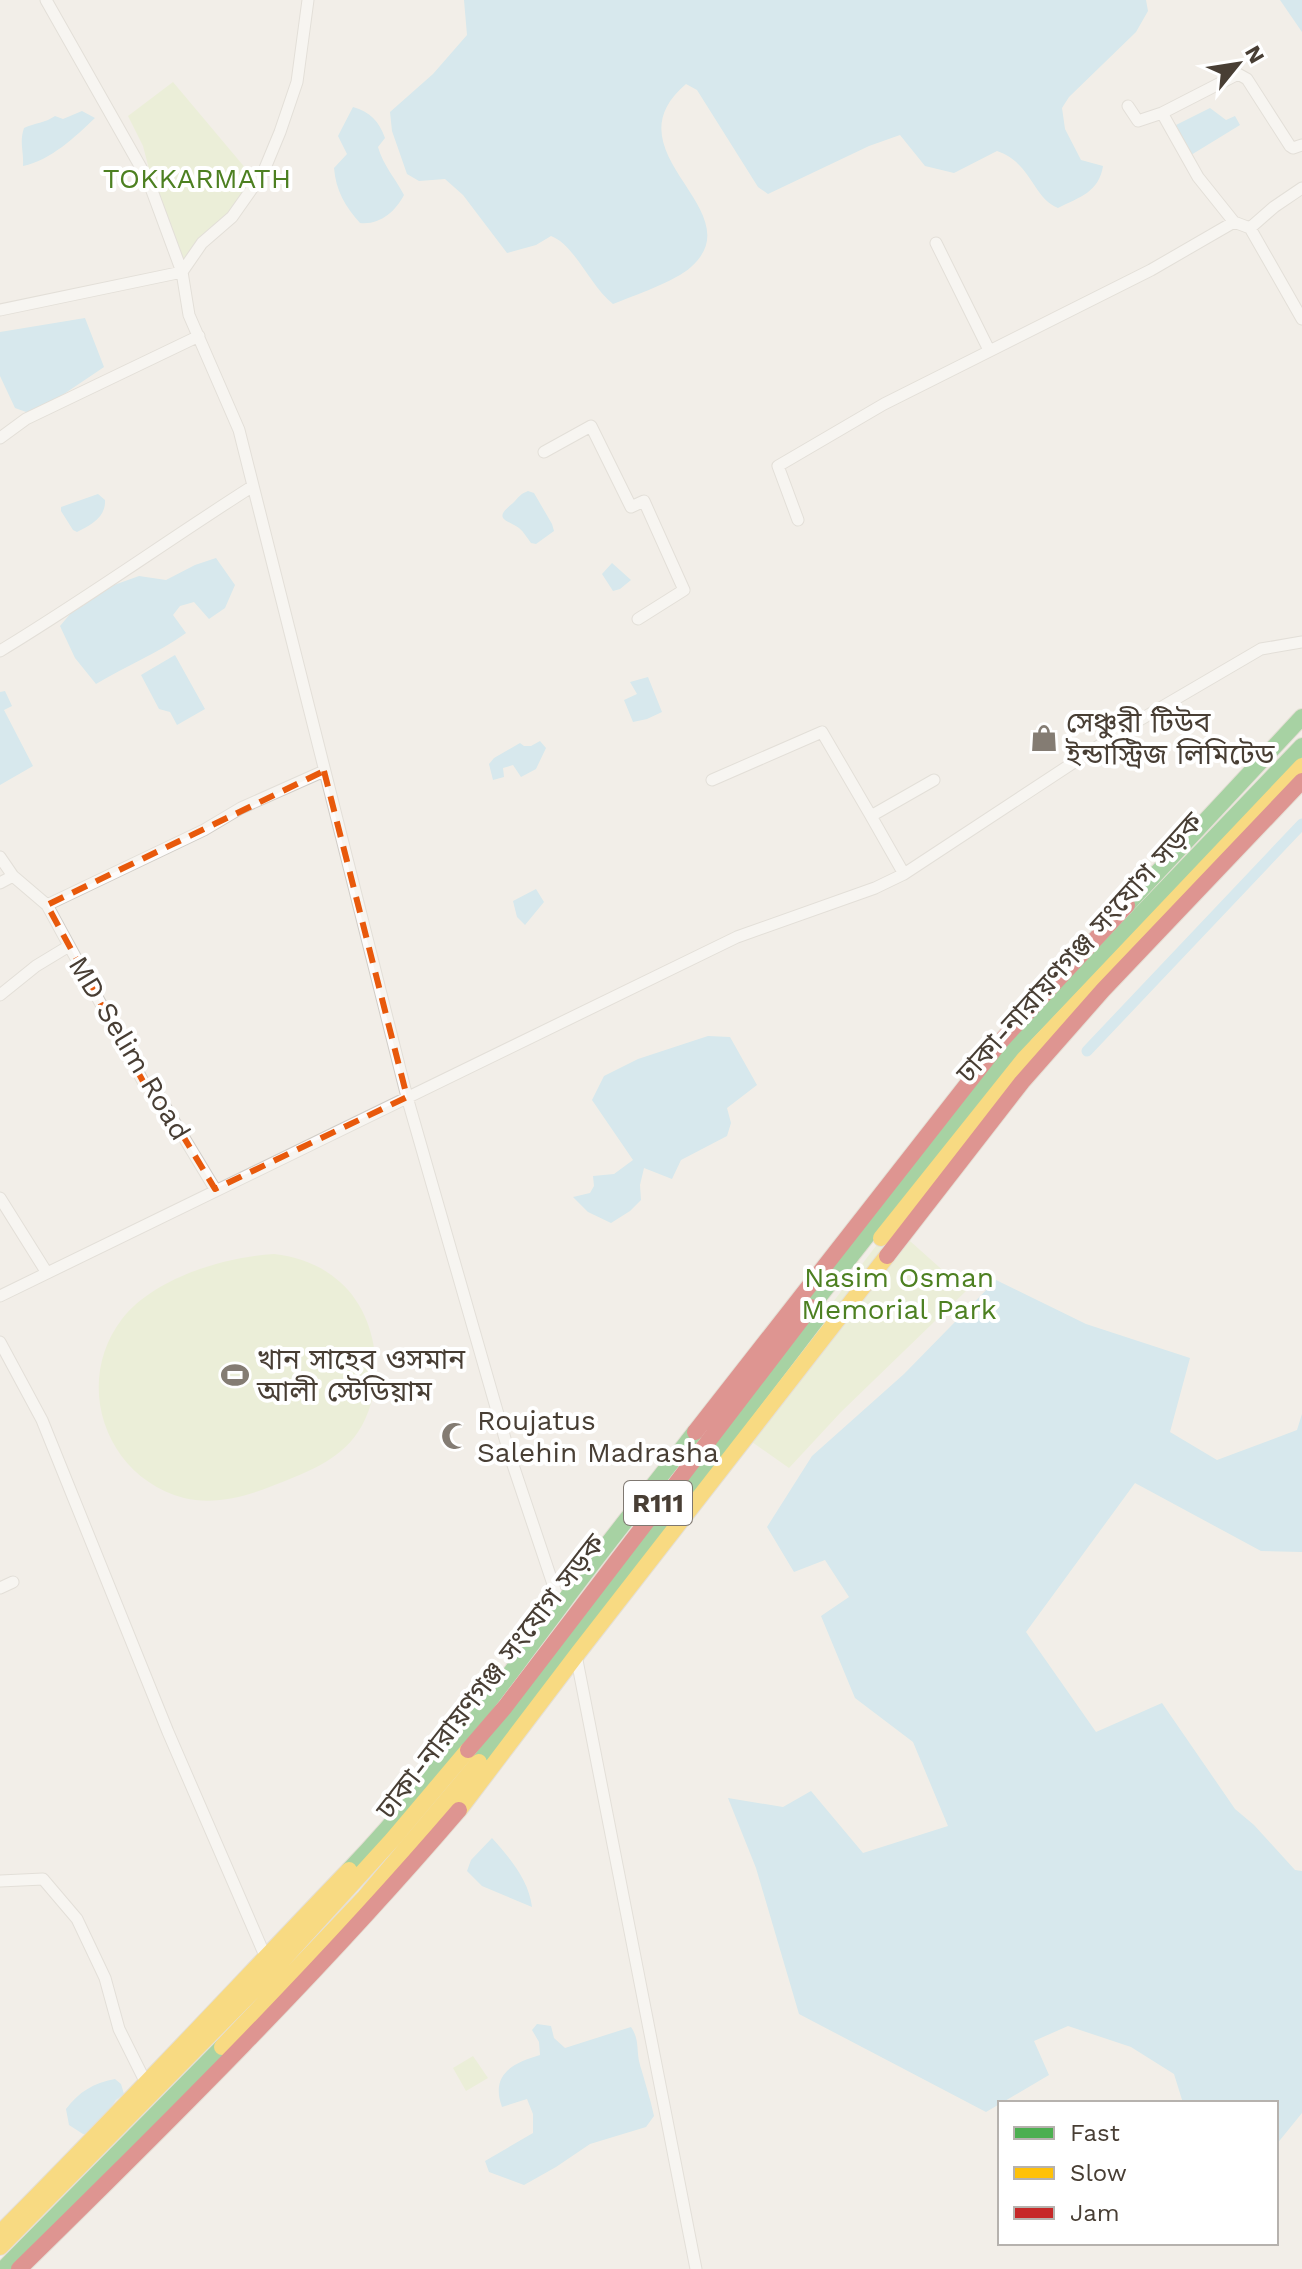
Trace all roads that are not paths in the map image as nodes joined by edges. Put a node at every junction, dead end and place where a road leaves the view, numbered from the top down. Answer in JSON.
{"nodes":[{"id":1,"x":46,"y":0,"type":"edge"},
{"id":2,"x":308,"y":0,"type":"edge"},
{"id":3,"x":1128,"y":106,"type":"dead end"},
{"id":4,"x":1162,"y":113,"type":"junction"},
{"id":5,"x":1302,"y":145,"type":"edge"},
{"id":6,"x":1302,"y":188,"type":"edge"},
{"id":7,"x":1234,"y":222,"type":"junction"},
{"id":8,"x":1250,"y":228,"type":"junction"},
{"id":9,"x":936,"y":243,"type":"dead end"},
{"id":10,"x":182,"y":272,"type":"junction"},
{"id":11,"x":0,"y":310,"type":"edge"},
{"id":12,"x":1302,"y":319,"type":"edge"},
{"id":13,"x":199,"y":336,"type":"junction"},
{"id":14,"x":989,"y":350,"type":"junction"},
{"id":15,"x":0,"y":438,"type":"edge"},
{"id":16,"x":544,"y":452,"type":"dead end"},
{"id":17,"x":253,"y":486,"type":"junction"},
{"id":18,"x":798,"y":520,"type":"dead end"},
{"id":19,"x":638,"y":619,"type":"dead end"},
{"id":20,"x":1302,"y":642,"type":"edge"},
{"id":21,"x":0,"y":651,"type":"edge"},
{"id":22,"x":1302,"y":717,"type":"edge"},
{"id":23,"x":1302,"y":746,"type":"edge"},
{"id":24,"x":1302,"y":766,"type":"edge"},
{"id":25,"x":324,"y":771,"type":"junction"},
{"id":26,"x":712,"y":780,"type":"dead end"},
{"id":27,"x":934,"y":780,"type":"dead end"},
{"id":28,"x":1302,"y":781,"type":"edge"},
{"id":29,"x":871,"y":816,"type":"junction"},
{"id":30,"x":0,"y":857,"type":"edge"},
{"id":31,"x":904,"y":874,"type":"junction"},
{"id":32,"x":13,"y":876,"type":"junction"},
{"id":33,"x":0,"y":883,"type":"edge"},
{"id":34,"x":47,"y":905,"type":"junction"},
{"id":35,"x":69,"y":946,"type":"junction"},
{"id":36,"x":0,"y":995,"type":"edge"},
{"id":37,"x":407,"y":1097,"type":"junction"},
{"id":38,"x":215,"y":1189,"type":"junction"},
{"id":39,"x":0,"y":1198,"type":"edge"},
{"id":40,"x":47,"y":1273,"type":"junction"},
{"id":41,"x":0,"y":1296,"type":"edge"},
{"id":42,"x":0,"y":1342,"type":"edge"},
{"id":43,"x":13,"y":1582,"type":"dead end"},
{"id":44,"x":0,"y":1588,"type":"edge"},
{"id":45,"x":560,"y":1606,"type":"junction"},
{"id":46,"x":567,"y":1624,"type":"junction"},
{"id":47,"x":574,"y":1648,"type":"junction"},
{"id":48,"x":0,"y":1881,"type":"edge"},
{"id":49,"x":266,"y":1958,"type":"junction"},
{"id":50,"x":149,"y":2088,"type":"junction"},
{"id":51,"x":0,"y":2233,"type":"edge"},
{"id":52,"x":0,"y":2247,"type":"edge"},
{"id":53,"x":3,"y":2269,"type":"edge"},
{"id":54,"x":19,"y":2269,"type":"edge"},
{"id":55,"x":696,"y":2269,"type":"edge"}],
"edges":[{"from":1,"to":10,"type":"street"},
{"from":2,"to":10,"type":"street"},
{"from":3,"to":4,"type":"street"},
{"from":4,"to":5,"type":"street"},
{"from":4,"to":7,"type":"street"},
{"from":6,"to":8,"type":"street"},
{"from":7,"to":8,"type":"street"},
{"from":7,"to":14,"type":"street"},
{"from":8,"to":12,"type":"street"},
{"from":9,"to":14,"type":"street"},
{"from":10,"to":11,"type":"street"},
{"from":10,"to":13,"type":"street"},
{"from":13,"to":15,"type":"street"},
{"from":13,"to":17,"type":"street"},
{"from":14,"to":18,"type":"street"},
{"from":16,"to":19,"type":"street"},
{"from":17,"to":21,"type":"street"},
{"from":17,"to":25,"type":"street"},
{"from":20,"to":31,"type":"street"},
{"from":22,"to":45,"type":"main road"},
{"from":23,"to":46,"type":"main road","name":"ঢাকা-নারায়ণগঞ্জ সংযোগ সড়ক","number":"R111"},
{"from":24,"to":47,"type":"main road","name":"ঢাকা-নারায়ণগঞ্জ সংযোগ সড়ক","number":"R111"},
{"from":25,"to":34,"type":"street"},
{"from":25,"to":37,"type":"street"},
{"from":26,"to":29,"type":"street"},
{"from":27,"to":29,"type":"street"},
{"from":28,"to":47,"type":"main road"},
{"from":29,"to":31,"type":"street"},
{"from":30,"to":32,"type":"street"},
{"from":31,"to":37,"type":"street"},
{"from":32,"to":33,"type":"street"},
{"from":32,"to":34,"type":"street"},
{"from":34,"to":35,"type":"street","name":"MD Selim Road"},
{"from":35,"to":36,"type":"street"},
{"from":35,"to":38,"type":"street","name":"MD Selim Road"},
{"from":37,"to":38,"type":"street"},
{"from":37,"to":45,"type":"street"},
{"from":38,"to":40,"type":"street"},
{"from":39,"to":40,"type":"street"},
{"from":40,"to":41,"type":"street"},
{"from":42,"to":49,"type":"street"},
{"from":43,"to":44,"type":"street"},
{"from":45,"to":46,"type":"street"},
{"from":45,"to":49,"type":"main road"},
{"from":46,"to":50,"type":"main road","name":"ঢাকা-নারায়ণগঞ্জ সংযোগ সড়ক","number":"R111"},
{"from":47,"to":53,"type":"main road","name":"ঢাকা-নারায়ণগঞ্জ সংযোগ সড়ক","number":"R111"},
{"from":47,"to":54,"type":"main road"},
{"from":47,"to":55,"type":"street"},
{"from":48,"to":50,"type":"street"},
{"from":49,"to":50,"type":"main road"},
{"from":50,"to":51,"type":"main road"},
{"from":50,"to":52,"type":"main road","name":"ঢাকা-নারায়ণগঞ্জ সংযোগ সড়ক","number":"R111"}]}
